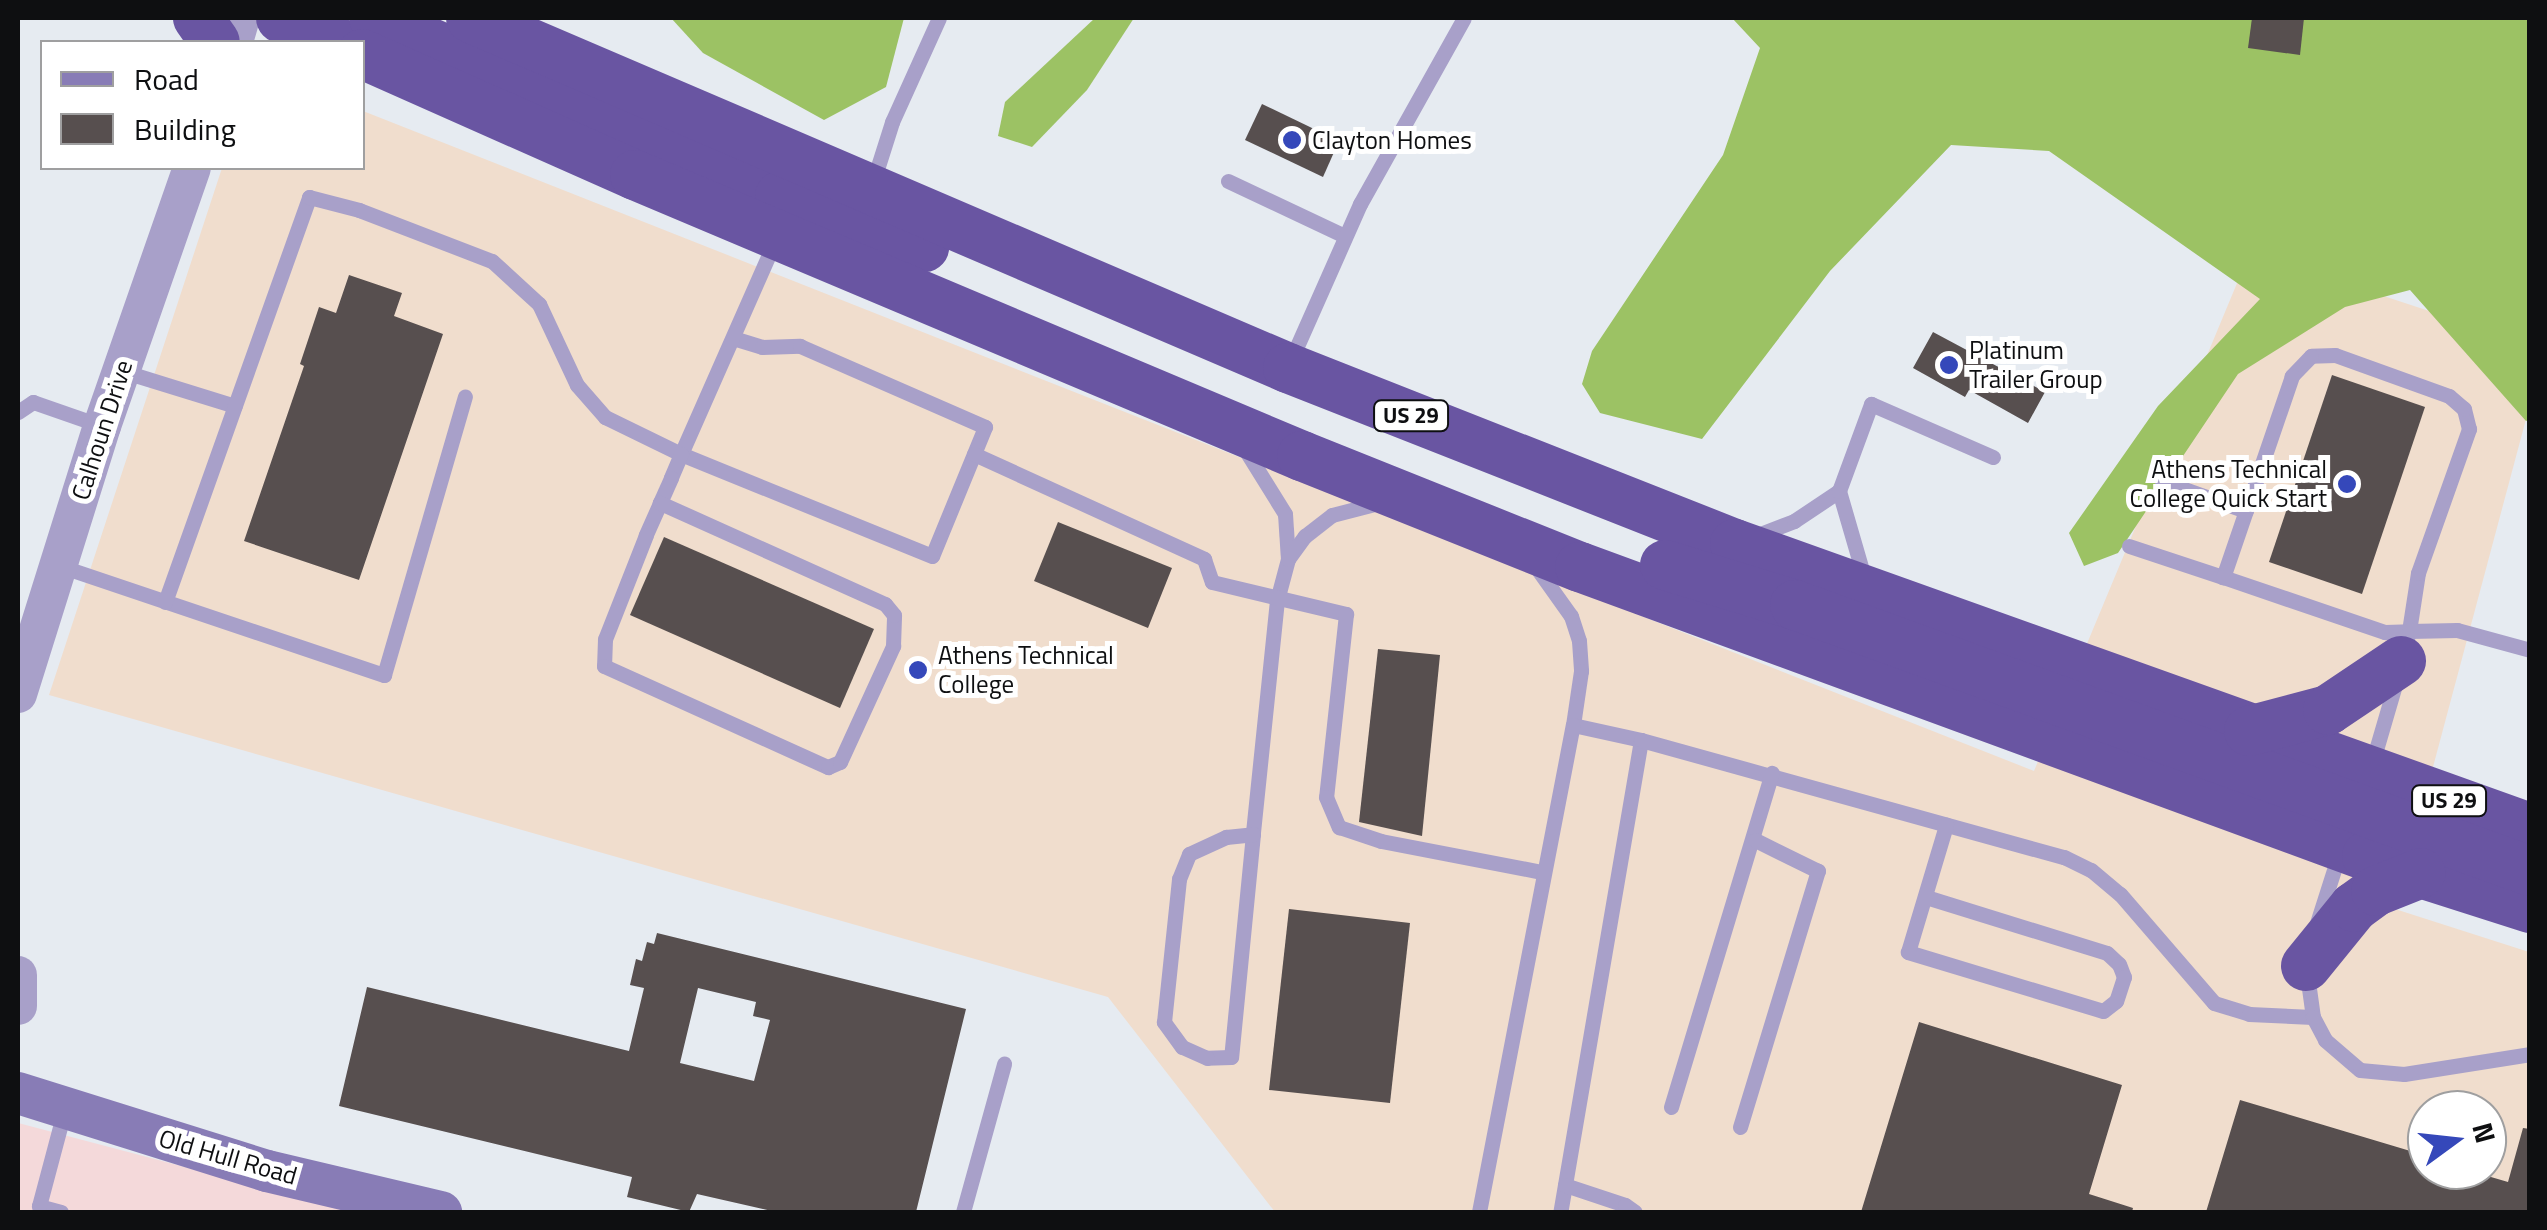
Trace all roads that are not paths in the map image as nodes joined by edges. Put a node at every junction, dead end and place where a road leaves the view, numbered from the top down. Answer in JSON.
{"nodes":[{"id":1,"x":198,"y":18,"type":"edge"},
{"id":2,"x":281,"y":18,"type":"edge"},
{"id":3,"x":374,"y":18,"type":"edge"},
{"id":4,"x":471,"y":18,"type":"edge"},
{"id":5,"x":940,"y":18,"type":"edge"},
{"id":6,"x":1464,"y":18,"type":"edge"},
{"id":7,"x":214,"y":40,"type":"edge"},
{"id":8,"x":332,"y":40,"type":"edge"},
{"id":9,"x":365,"y":55,"type":"edge"},
{"id":10,"x":191,"y":170,"type":"edge"},
{"id":11,"x":1228,"y":181,"type":"dead end"},
{"id":12,"x":871,"y":191,"type":"junction"},
{"id":13,"x":778,"y":235,"type":"junction"},
{"id":14,"x":1345,"y":236,"type":"junction"},
{"id":15,"x":1094,"y":285,"type":"junction"},
{"id":16,"x":732,"y":338,"type":"junction"},
{"id":17,"x":1288,"y":368,"type":"junction"},
{"id":18,"x":122,"y":370,"type":"junction"},
{"id":19,"x":465,"y":397,"type":"dead end"},
{"id":20,"x":25,"y":399,"type":"edge"},
{"id":21,"x":235,"y":406,"type":"junction"},
{"id":22,"x":18,"y":412,"type":"edge"},
{"id":23,"x":1223,"y":423,"type":"junction"},
{"id":24,"x":102,"y":426,"type":"junction"},
{"id":25,"x":682,"y":454,"type":"junction"},
{"id":26,"x":974,"y":454,"type":"junction"},
{"id":27,"x":1993,"y":457,"type":"dead end"},
{"id":28,"x":2162,"y":481,"type":"dead end"},
{"id":29,"x":1839,"y":491,"type":"junction"},
{"id":30,"x":1406,"y":498,"type":"junction"},
{"id":31,"x":660,"y":502,"type":"junction"},
{"id":32,"x":2246,"y":511,"type":"junction"},
{"id":33,"x":1466,"y":522,"type":"junction"},
{"id":34,"x":1517,"y":542,"type":"junction"},
{"id":35,"x":1735,"y":544,"type":"junction"},
{"id":36,"x":2129,"y":546,"type":"dead end"},
{"id":37,"x":1288,"y":560,"type":"junction"},
{"id":38,"x":58,"y":565,"type":"junction"},
{"id":39,"x":2223,"y":577,"type":"junction"},
{"id":40,"x":1870,"y":593,"type":"junction"},
{"id":41,"x":1276,"y":600,"type":"junction"},
{"id":42,"x":165,"y":602,"type":"junction"},
{"id":43,"x":26,"y":636,"type":"edge"},
{"id":44,"x":2405,"y":646,"type":"junction"},
{"id":45,"x":2530,"y":650,"type":"edge"},
{"id":46,"x":18,"y":694,"type":"edge"},
{"id":47,"x":1573,"y":725,"type":"junction"},
{"id":48,"x":2249,"y":731,"type":"junction"},
{"id":49,"x":1641,"y":740,"type":"junction"},
{"id":50,"x":1772,"y":773,"type":"junction"},
{"id":51,"x":2353,"y":816,"type":"junction"},
{"id":52,"x":1946,"y":825,"type":"junction"},
{"id":53,"x":2530,"y":828,"type":"edge"},
{"id":54,"x":1253,"y":834,"type":"junction"},
{"id":55,"x":1755,"y":840,"type":"junction"},
{"id":56,"x":2530,"y":870,"type":"edge"},
{"id":57,"x":1542,"y":872,"type":"junction"},
{"id":58,"x":2421,"y":873,"type":"junction"},
{"id":59,"x":1926,"y":897,"type":"junction"},
{"id":60,"x":2530,"y":908,"type":"edge"},
{"id":61,"x":2306,"y":966,"type":"junction"},
{"id":62,"x":18,"y":975,"type":"edge"},
{"id":63,"x":18,"y":1006,"type":"edge"},
{"id":64,"x":2313,"y":1018,"type":"junction"},
{"id":65,"x":2530,"y":1054,"type":"edge"},
{"id":66,"x":1004,"y":1064,"type":"dead end"},
{"id":67,"x":18,"y":1094,"type":"edge"},
{"id":68,"x":1671,"y":1107,"type":"dead end"},
{"id":69,"x":65,"y":1108,"type":"junction"},
{"id":70,"x":1740,"y":1127,"type":"dead end"},
{"id":71,"x":1565,"y":1184,"type":"junction"},
{"id":72,"x":62,"y":1212,"type":"edge"},
{"id":73,"x":441,"y":1212,"type":"edge"},
{"id":74,"x":962,"y":1212,"type":"edge"},
{"id":75,"x":1479,"y":1212,"type":"edge"},
{"id":76,"x":1560,"y":1212,"type":"edge"},
{"id":77,"x":1634,"y":1212,"type":"edge"}],
"edges":[{"from":1,"to":7,"type":"highway"},
{"from":2,"to":8,"type":"highway"},
{"from":3,"to":15,"type":"highway"},
{"from":4,"to":12,"type":"highway","number":"US 29"},
{"from":5,"to":12,"type":"lane"},
{"from":6,"to":14,"type":"lane"},
{"from":9,"to":13,"type":"highway","number":"US 29"},
{"from":10,"to":18,"type":"street","name":"Calhoun Drive"},
{"from":11,"to":14,"type":"lane"},
{"from":12,"to":15,"type":"highway","number":"US 29"},
{"from":13,"to":16,"type":"lane"},
{"from":13,"to":23,"type":"highway","number":"US 29"},
{"from":14,"to":17,"type":"lane"},
{"from":15,"to":17,"type":"highway","number":"US 29"},
{"from":16,"to":25,"type":"lane"},
{"from":16,"to":26,"type":"lane"},
{"from":17,"to":35,"type":"highway","number":"US 29"},
{"from":18,"to":21,"type":"lane"},
{"from":18,"to":24,"type":"street","name":"Calhoun Drive"},
{"from":19,"to":42,"type":"lane"},
{"from":20,"to":22,"type":"lane"},
{"from":20,"to":24,"type":"lane"},
{"from":21,"to":25,"type":"lane"},
{"from":21,"to":42,"type":"lane"},
{"from":23,"to":30,"type":"highway","number":"US 29"},
{"from":23,"to":37,"type":"lane"},
{"from":24,"to":38,"type":"street","name":"Calhoun Drive"},
{"from":25,"to":26,"type":"lane"},
{"from":25,"to":31,"type":"lane"},
{"from":26,"to":41,"type":"lane"},
{"from":27,"to":29,"type":"lane"},
{"from":28,"to":32,"type":"lane"},
{"from":29,"to":35,"type":"lane"},
{"from":29,"to":40,"type":"lane"},
{"from":30,"to":33,"type":"highway","number":"US 29"},
{"from":30,"to":37,"type":"lane"},
{"from":31,"to":31,"type":"lane"},
{"from":32,"to":39,"type":"lane"},
{"from":32,"to":44,"type":"lane"},
{"from":33,"to":34,"type":"highway","number":"US 29"},
{"from":33,"to":51,"type":"highway"},
{"from":34,"to":47,"type":"lane"},
{"from":34,"to":51,"type":"highway","number":"US 29"},
{"from":35,"to":40,"type":"highway","number":"US 29"},
{"from":36,"to":39,"type":"lane"},
{"from":37,"to":41,"type":"lane"},
{"from":38,"to":42,"type":"lane"},
{"from":38,"to":43,"type":"street","name":"Calhoun Drive"},
{"from":39,"to":44,"type":"lane"},
{"from":40,"to":48,"type":"highway","number":"US 29"},
{"from":41,"to":54,"type":"lane"},
{"from":41,"to":57,"type":"lane"},
{"from":43,"to":46,"type":"street","name":"Calhoun Drive"},
{"from":44,"to":45,"type":"lane"},
{"from":44,"to":48,"type":"highway"},
{"from":44,"to":51,"type":"lane"},
{"from":47,"to":49,"type":"lane"},
{"from":47,"to":57,"type":"lane"},
{"from":48,"to":51,"type":"highway","number":"US 29"},
{"from":49,"to":50,"type":"lane"},
{"from":49,"to":71,"type":"lane"},
{"from":50,"to":52,"type":"lane"},
{"from":50,"to":55,"type":"lane"},
{"from":51,"to":53,"type":"highway","number":"US 29"},
{"from":51,"to":56,"type":"highway"},
{"from":51,"to":58,"type":"highway","number":"US 29"},
{"from":51,"to":61,"type":"lane"},
{"from":52,"to":59,"type":"lane"},
{"from":52,"to":64,"type":"lane"},
{"from":54,"to":54,"type":"lane"},
{"from":55,"to":68,"type":"lane"},
{"from":55,"to":70,"type":"lane"},
{"from":57,"to":75,"type":"lane"},
{"from":58,"to":60,"type":"highway","number":"US 29"},
{"from":58,"to":61,"type":"highway"},
{"from":59,"to":59,"type":"lane"},
{"from":61,"to":64,"type":"lane"},
{"from":62,"to":63,"type":"street"},
{"from":64,"to":65,"type":"lane"},
{"from":66,"to":74,"type":"lane"},
{"from":67,"to":69,"type":"main road","name":"Old Hull Road"},
{"from":69,"to":72,"type":"lane"},
{"from":69,"to":73,"type":"main road","name":"Old Hull Road"},
{"from":71,"to":76,"type":"lane"},
{"from":71,"to":77,"type":"lane"}]}
